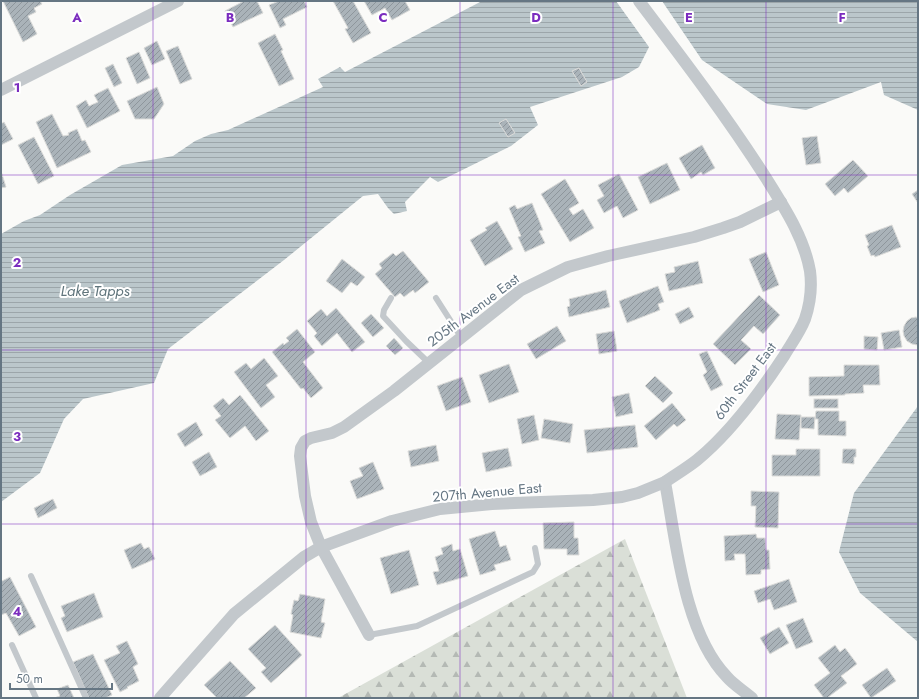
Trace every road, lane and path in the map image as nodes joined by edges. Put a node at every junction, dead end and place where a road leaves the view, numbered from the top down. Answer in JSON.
{"nodes":[{"id":1,"x":178,"y":1,"type":"edge"},
{"id":2,"x":639,"y":1,"type":"edge"},
{"id":3,"x":1,"y":90,"type":"edge"},
{"id":4,"x":781,"y":202,"type":"junction"},
{"id":5,"x":391,"y":298,"type":"dead end"},
{"id":6,"x":436,"y":298,"type":"dead end"},
{"id":7,"x":461,"y":337,"type":"junction"},
{"id":8,"x":429,"y":363,"type":"junction"},
{"id":9,"x":665,"y":482,"type":"junction"},
{"id":10,"x":321,"y":547,"type":"junction"},
{"id":11,"x":535,"y":548,"type":"dead end"},
{"id":12,"x":31,"y":576,"type":"dead end"},
{"id":13,"x":369,"y":635,"type":"joint"},
{"id":14,"x":12,"y":645,"type":"dead end"},
{"id":15,"x":36,"y":698,"type":"edge"},
{"id":16,"x":86,"y":698,"type":"edge"},
{"id":17,"x":160,"y":698,"type":"edge"},
{"id":18,"x":752,"y":698,"type":"edge"}],
"edges":[{"from":1,"to":3,"type":"street"},
{"from":2,"to":4,"type":"street","name":"60th Street East"},
{"from":4,"to":7,"type":"street","name":"205th Avenue East"},
{"from":4,"to":9,"type":"street","name":"60th Street East"},
{"from":5,"to":8,"type":"lane"},
{"from":6,"to":7,"type":"lane"},
{"from":7,"to":8,"type":"street","name":"205th Avenue East"},
{"from":8,"to":10,"type":"street","name":"205th Avenue East"},
{"from":9,"to":10,"type":"street","name":"207th Avenue East"},
{"from":9,"to":18,"type":"street"},
{"from":10,"to":13,"type":"street","name":"205th Avenue East"},
{"from":10,"to":17,"type":"street","name":"207th Avenue East"},
{"from":11,"to":13,"type":"lane"},
{"from":12,"to":16,"type":"lane"},
{"from":14,"to":15,"type":"lane"}]}
